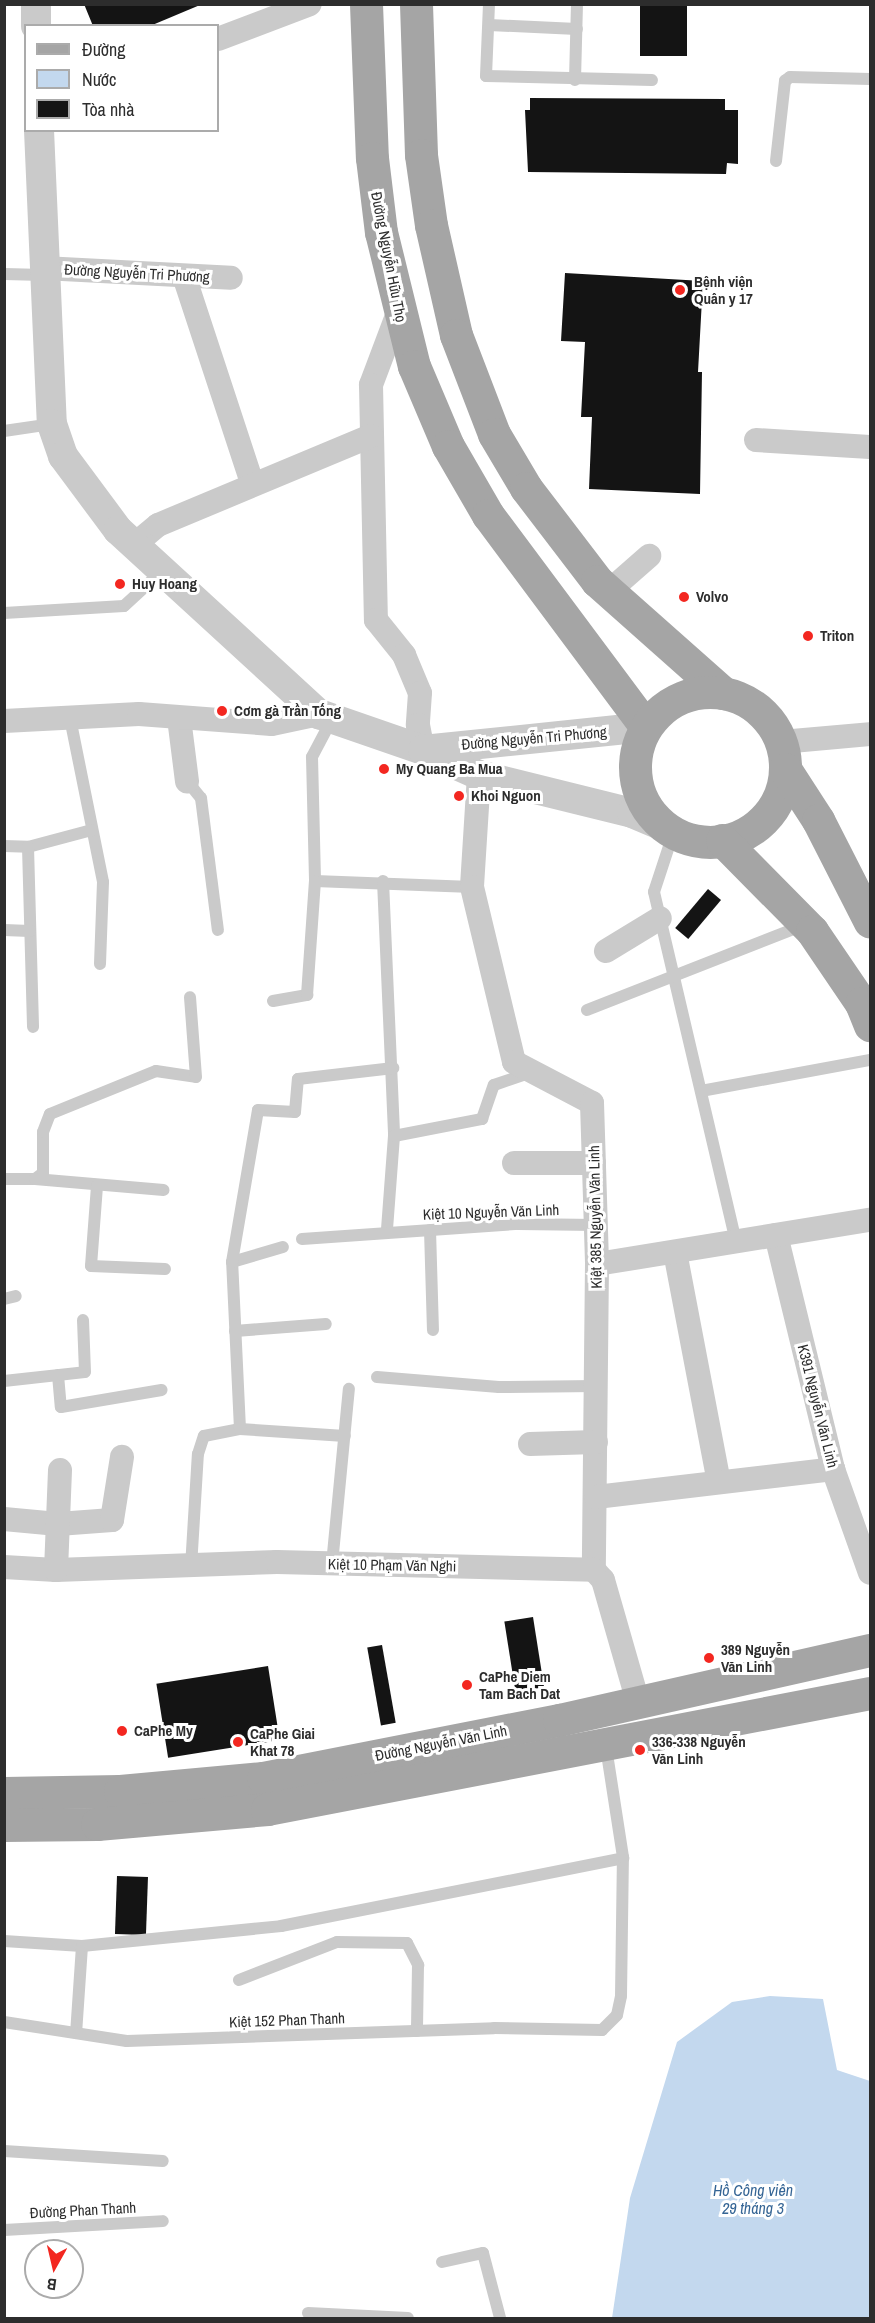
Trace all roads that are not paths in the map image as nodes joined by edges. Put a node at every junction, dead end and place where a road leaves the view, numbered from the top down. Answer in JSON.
{"nodes":[{"id":1,"x":36,"y":4,"type":"edge"},
{"id":2,"x":310,"y":4,"type":"edge"},
{"id":3,"x":366,"y":4,"type":"edge"},
{"id":4,"x":416,"y":4,"type":"edge"},
{"id":5,"x":489,"y":4,"type":"edge"},
{"id":6,"x":577,"y":4,"type":"edge"},
{"id":7,"x":36,"y":24,"type":"edge"},
{"id":8,"x":489,"y":25,"type":"junction"},
{"id":9,"x":577,"y":28,"type":"junction"},
{"id":10,"x":219,"y":39,"type":"edge"},
{"id":11,"x":870,"y":79,"type":"edge"},
{"id":12,"x":575,"y":80,"type":"junction"},
{"id":13,"x":652,"y":80,"type":"dead end"},
{"id":14,"x":39,"y":132,"type":"edge"},
{"id":15,"x":776,"y":161,"type":"dead end"},
{"id":16,"x":44,"y":272,"type":"junction"},
{"id":17,"x":4,"y":273,"type":"edge"},
{"id":18,"x":184,"y":276,"type":"junction"},
{"id":19,"x":231,"y":278,"type":"dead end"},
{"id":20,"x":398,"y":313,"type":"junction"},
{"id":21,"x":51,"y":424,"type":"junction"},
{"id":22,"x":4,"y":431,"type":"edge"},
{"id":23,"x":371,"y":436,"type":"junction"},
{"id":24,"x":756,"y":440,"type":"dead end"},
{"id":25,"x":870,"y":447,"type":"edge"},
{"id":26,"x":252,"y":483,"type":"junction"},
{"id":27,"x":134,"y":545,"type":"junction"},
{"id":28,"x":649,"y":555,"type":"dead end"},
{"id":29,"x":162,"y":570,"type":"junction"},
{"id":30,"x":608,"y":592,"type":"junction"},
{"id":31,"x":4,"y":613,"type":"edge"},
{"id":32,"x":723,"y":693,"type":"junction"},
{"id":33,"x":326,"y":717,"type":"junction"},
{"id":34,"x":70,"y":718,"type":"junction"},
{"id":35,"x":180,"y":718,"type":"junction"},
{"id":36,"x":4,"y":721,"type":"edge"},
{"id":37,"x":646,"y":727,"type":"junction"},
{"id":38,"x":870,"y":734,"type":"edge"},
{"id":39,"x":423,"y":750,"type":"junction"},
{"id":40,"x":783,"y":756,"type":"junction"},
{"id":41,"x":479,"y":775,"type":"junction"},
{"id":42,"x":187,"y":781,"type":"joint"},
{"id":43,"x":670,"y":829,"type":"junction"},
{"id":44,"x":92,"y":830,"type":"junction"},
{"id":45,"x":723,"y":840,"type":"junction"},
{"id":46,"x":4,"y":846,"type":"edge"},
{"id":47,"x":28,"y":847,"type":"junction"},
{"id":48,"x":315,"y":881,"type":"junction"},
{"id":49,"x":383,"y":881,"type":"junction"},
{"id":50,"x":472,"y":887,"type":"junction"},
{"id":51,"x":660,"y":918,"type":"junction"},
{"id":52,"x":870,"y":922,"type":"edge"},
{"id":53,"x":806,"y":925,"type":"junction"},
{"id":54,"x":4,"y":930,"type":"edge"},
{"id":55,"x":218,"y":930,"type":"dead end"},
{"id":56,"x":30,"y":931,"type":"junction"},
{"id":57,"x":606,"y":951,"type":"dead end"},
{"id":58,"x":100,"y":964,"type":"dead end"},
{"id":59,"x":675,"y":978,"type":"junction"},
{"id":60,"x":190,"y":997,"type":"dead end"},
{"id":61,"x":273,"y":1001,"type":"dead end"},
{"id":62,"x":587,"y":1010,"type":"dead end"},
{"id":63,"x":870,"y":1025,"type":"edge"},
{"id":64,"x":33,"y":1027,"type":"dead end"},
{"id":65,"x":870,"y":1060,"type":"edge"},
{"id":66,"x":393,"y":1068,"type":"junction"},
{"id":67,"x":532,"y":1071,"type":"junction"},
{"id":68,"x":701,"y":1091,"type":"junction"},
{"id":69,"x":394,"y":1136,"type":"junction"},
{"id":70,"x":514,"y":1163,"type":"dead end"},
{"id":71,"x":594,"y":1163,"type":"junction"},
{"id":72,"x":4,"y":1179,"type":"edge"},
{"id":73,"x":35,"y":1179,"type":"junction"},
{"id":74,"x":97,"y":1186,"type":"junction"},
{"id":75,"x":164,"y":1190,"type":"dead end"},
{"id":76,"x":870,"y":1220,"type":"edge"},
{"id":77,"x":596,"y":1225,"type":"junction"},
{"id":78,"x":387,"y":1230,"type":"junction"},
{"id":79,"x":430,"y":1230,"type":"junction"},
{"id":80,"x":777,"y":1235,"type":"junction"},
{"id":81,"x":302,"y":1239,"type":"dead end"},
{"id":82,"x":736,"y":1242,"type":"junction"},
{"id":83,"x":282,"y":1247,"type":"dead end"},
{"id":84,"x":675,"y":1252,"type":"junction"},
{"id":85,"x":232,"y":1262,"type":"junction"},
{"id":86,"x":597,"y":1264,"type":"junction"},
{"id":87,"x":165,"y":1269,"type":"dead end"},
{"id":88,"x":83,"y":1320,"type":"dead end"},
{"id":89,"x":326,"y":1324,"type":"dead end"},
{"id":90,"x":236,"y":1330,"type":"junction"},
{"id":91,"x":433,"y":1330,"type":"dead end"},
{"id":92,"x":58,"y":1375,"type":"junction"},
{"id":93,"x":377,"y":1377,"type":"dead end"},
{"id":94,"x":4,"y":1381,"type":"edge"},
{"id":95,"x":596,"y":1386,"type":"junction"},
{"id":96,"x":349,"y":1389,"type":"dead end"},
{"id":97,"x":162,"y":1390,"type":"dead end"},
{"id":98,"x":240,"y":1429,"type":"junction"},
{"id":99,"x":345,"y":1436,"type":"junction"},
{"id":100,"x":596,"y":1442,"type":"junction"},
{"id":101,"x":530,"y":1444,"type":"dead end"},
{"id":102,"x":122,"y":1457,"type":"dead end"},
{"id":103,"x":833,"y":1469,"type":"junction"},
{"id":104,"x":60,"y":1470,"type":"dead end"},
{"id":105,"x":719,"y":1482,"type":"junction"},
{"id":106,"x":596,"y":1497,"type":"junction"},
{"id":107,"x":4,"y":1519,"type":"edge"},
{"id":108,"x":58,"y":1524,"type":"junction"},
{"id":109,"x":332,"y":1564,"type":"junction"},
{"id":110,"x":191,"y":1566,"type":"junction"},
{"id":111,"x":4,"y":1567,"type":"edge"},
{"id":112,"x":56,"y":1570,"type":"junction"},
{"id":113,"x":594,"y":1570,"type":"junction"},
{"id":114,"x":870,"y":1573,"type":"edge"},
{"id":115,"x":870,"y":1650,"type":"edge"},
{"id":116,"x":870,"y":1693,"type":"edge"},
{"id":117,"x":638,"y":1702,"type":"junction"},
{"id":118,"x":559,"y":1720,"type":"junction"},
{"id":119,"x":606,"y":1746,"type":"junction"},
{"id":120,"x":567,"y":1754,"type":"junction"},
{"id":121,"x":342,"y":1763,"type":"junction"},
{"id":122,"x":4,"y":1793,"type":"edge"},
{"id":123,"x":348,"y":1795,"type":"junction"},
{"id":124,"x":4,"y":1825,"type":"edge"},
{"id":125,"x":623,"y":1857,"type":"junction"},
{"id":126,"x":4,"y":1941,"type":"edge"},
{"id":127,"x":82,"y":1946,"type":"junction"},
{"id":128,"x":239,"y":1980,"type":"dead end"},
{"id":129,"x":4,"y":2022,"type":"edge"},
{"id":130,"x":417,"y":2031,"type":"junction"},
{"id":131,"x":76,"y":2033,"type":"junction"},
{"id":132,"x":4,"y":2151,"type":"edge"},
{"id":133,"x":163,"y":2161,"type":"dead end"},
{"id":134,"x":163,"y":2221,"type":"dead end"},
{"id":135,"x":4,"y":2230,"type":"edge"},
{"id":136,"x":442,"y":2262,"type":"dead end"},
{"id":137,"x":308,"y":2313,"type":"dead end"},
{"id":138,"x":408,"y":2319,"type":"edge"},
{"id":139,"x":500,"y":2319,"type":"edge"}],
"edges":[{"from":1,"to":7,"type":"street"},
{"from":2,"to":10,"type":"street"},
{"from":3,"to":20,"type":"main road","name":"Đường Nguyễn Hữu Thọ"},
{"from":4,"to":30,"type":"main road"},
{"from":5,"to":8,"type":"lane"},
{"from":6,"to":9,"type":"lane"},
{"from":8,"to":9,"type":"lane"},
{"from":8,"to":12,"type":"lane"},
{"from":9,"to":12,"type":"lane"},
{"from":11,"to":15,"type":"lane"},
{"from":12,"to":13,"type":"lane"},
{"from":14,"to":16,"type":"street","name":"Đường Nguyễn Tri Phương"},
{"from":16,"to":17,"type":"lane","name":"Đường Nguyễn Tri Phương"},
{"from":16,"to":18,"type":"street","name":"Đường Nguyễn Tri Phương"},
{"from":16,"to":21,"type":"street","name":"Đường Nguyễn Tri Phương"},
{"from":18,"to":19,"type":"street","name":"Đường Nguyễn Tri Phương"},
{"from":18,"to":26,"type":"street"},
{"from":20,"to":23,"type":"street"},
{"from":20,"to":37,"type":"main road","name":"Đường Nguyễn Hữu Thọ"},
{"from":21,"to":22,"type":"lane"},
{"from":21,"to":27,"type":"street","name":"Đường Nguyễn Tri Phương"},
{"from":23,"to":26,"type":"street"},
{"from":23,"to":39,"type":"street"},
{"from":24,"to":25,"type":"street"},
{"from":26,"to":27,"type":"street"},
{"from":27,"to":29,"type":"street","name":"Đường Nguyễn Tri Phương"},
{"from":28,"to":30,"type":"street"},
{"from":29,"to":31,"type":"lane"},
{"from":29,"to":33,"type":"street","name":"Đường Nguyễn Tri Phương"},
{"from":30,"to":32,"type":"main road"},
{"from":32,"to":37,"type":"main road"},
{"from":32,"to":40,"type":"main road"},
{"from":33,"to":35,"type":"street"},
{"from":33,"to":39,"type":"street","name":"Đường Nguyễn Tri Phương"},
{"from":33,"to":48,"type":"lane"},
{"from":34,"to":35,"type":"street"},
{"from":34,"to":36,"type":"street"},
{"from":34,"to":44,"type":"lane"},
{"from":35,"to":42,"type":"street"},
{"from":37,"to":39,"type":"street","name":"Đường Nguyễn Tri Phương"},
{"from":37,"to":43,"type":"main road"},
{"from":38,"to":40,"type":"street"},
{"from":39,"to":41,"type":"street","name":"Đường Nguyễn Tri Phương"},
{"from":40,"to":45,"type":"main road"},
{"from":40,"to":52,"type":"main road"},
{"from":41,"to":43,"type":"street","name":"Đường Nguyễn Tri Phương"},
{"from":41,"to":50,"type":"street","name":"Kiệt 385 Nguyễn Văn Linh"},
{"from":42,"to":55,"type":"lane"},
{"from":43,"to":45,"type":"main road"},
{"from":43,"to":51,"type":"lane"},
{"from":44,"to":47,"type":"lane"},
{"from":44,"to":58,"type":"lane"},
{"from":45,"to":53,"type":"main road"},
{"from":46,"to":47,"type":"lane"},
{"from":47,"to":56,"type":"lane"},
{"from":48,"to":49,"type":"lane"},
{"from":48,"to":61,"type":"lane"},
{"from":49,"to":50,"type":"lane"},
{"from":49,"to":66,"type":"lane"},
{"from":50,"to":67,"type":"street","name":"Kiệt 385 Nguyễn Văn Linh"},
{"from":51,"to":57,"type":"street"},
{"from":51,"to":59,"type":"lane"},
{"from":53,"to":59,"type":"lane"},
{"from":53,"to":63,"type":"main road"},
{"from":54,"to":56,"type":"lane"},
{"from":56,"to":64,"type":"lane"},
{"from":59,"to":62,"type":"lane"},
{"from":59,"to":68,"type":"lane"},
{"from":60,"to":73,"type":"lane"},
{"from":65,"to":68,"type":"lane"},
{"from":66,"to":69,"type":"lane"},
{"from":66,"to":85,"type":"lane"},
{"from":67,"to":69,"type":"lane"},
{"from":67,"to":71,"type":"street","name":"Kiệt 385 Nguyễn Văn Linh"},
{"from":68,"to":82,"type":"lane"},
{"from":69,"to":78,"type":"lane"},
{"from":70,"to":71,"type":"street"},
{"from":71,"to":77,"type":"street","name":"Kiệt 385 Nguyễn Văn Linh"},
{"from":72,"to":73,"type":"lane"},
{"from":73,"to":74,"type":"lane"},
{"from":74,"to":75,"type":"lane"},
{"from":74,"to":87,"type":"lane"},
{"from":76,"to":80,"type":"street"},
{"from":77,"to":79,"type":"lane","name":"Kiệt 10 Nguyễn Văn Linh"},
{"from":77,"to":86,"type":"street","name":"Kiệt 385 Nguyễn Văn Linh"},
{"from":78,"to":79,"type":"lane","name":"Kiệt 10 Nguyễn Văn Linh"},
{"from":78,"to":81,"type":"lane","name":"Kiệt 10 Nguyễn Văn Linh"},
{"from":79,"to":91,"type":"lane"},
{"from":80,"to":82,"type":"street"},
{"from":80,"to":103,"type":"street","name":"K391 Nguyễn Văn Linh"},
{"from":82,"to":84,"type":"street"},
{"from":83,"to":85,"type":"lane"},
{"from":84,"to":86,"type":"street"},
{"from":84,"to":105,"type":"street"},
{"from":85,"to":90,"type":"lane"},
{"from":86,"to":95,"type":"street","name":"Kiệt 385 Nguyễn Văn Linh"},
{"from":88,"to":92,"type":"lane"},
{"from":89,"to":90,"type":"lane"},
{"from":90,"to":98,"type":"lane"},
{"from":92,"to":94,"type":"lane"},
{"from":92,"to":97,"type":"lane"},
{"from":93,"to":95,"type":"lane"},
{"from":95,"to":100,"type":"street","name":"Kiệt 385 Nguyễn Văn Linh"},
{"from":96,"to":99,"type":"lane"},
{"from":98,"to":99,"type":"lane"},
{"from":98,"to":110,"type":"lane"},
{"from":99,"to":109,"type":"lane"},
{"from":100,"to":101,"type":"street"},
{"from":100,"to":106,"type":"street","name":"Kiệt 385 Nguyễn Văn Linh"},
{"from":102,"to":108,"type":"street"},
{"from":103,"to":105,"type":"street"},
{"from":103,"to":114,"type":"street","name":"K391 Nguyễn Văn Linh"},
{"from":104,"to":108,"type":"street"},
{"from":105,"to":106,"type":"street"},
{"from":106,"to":113,"type":"street","name":"Kiệt 385 Nguyễn Văn Linh"},
{"from":107,"to":108,"type":"street"},
{"from":108,"to":112,"type":"street"},
{"from":109,"to":110,"type":"street","name":"Kiệt 10 Phạm Văn Nghi"},
{"from":109,"to":113,"type":"street","name":"Kiệt 10 Phạm Văn Nghi"},
{"from":110,"to":112,"type":"street","name":"Kiệt 10 Phạm Văn Nghi"},
{"from":111,"to":112,"type":"street","name":"Kiệt 10 Phạm Văn Nghi"},
{"from":113,"to":117,"type":"street","name":"Kiệt 385 Nguyễn Văn Linh"},
{"from":115,"to":117,"type":"main road","name":"Đường Nguyễn Văn Linh"},
{"from":116,"to":119,"type":"main road"},
{"from":117,"to":118,"type":"main road","name":"Đường Nguyễn Văn Linh"},
{"from":118,"to":120,"type":"main road"},
{"from":118,"to":121,"type":"main road","name":"Đường Nguyễn Văn Linh"},
{"from":119,"to":120,"type":"main road"},
{"from":119,"to":125,"type":"lane","name":"Kiệt 152 Phan Thanh"},
{"from":120,"to":123,"type":"main road"},
{"from":121,"to":122,"type":"main road","name":"Đường Nguyễn Văn Linh"},
{"from":121,"to":123,"type":"main road"},
{"from":123,"to":124,"type":"main road"},
{"from":125,"to":127,"type":"lane"},
{"from":125,"to":130,"type":"lane","name":"Kiệt 152 Phan Thanh"},
{"from":126,"to":127,"type":"lane"},
{"from":127,"to":131,"type":"lane"},
{"from":128,"to":130,"type":"lane"},
{"from":129,"to":131,"type":"lane","name":"Kiệt 152 Phan Thanh"},
{"from":130,"to":131,"type":"lane","name":"Kiệt 152 Phan Thanh"},
{"from":132,"to":133,"type":"lane"},
{"from":134,"to":135,"type":"lane","name":"Đường Phan Thanh"},
{"from":136,"to":139,"type":"lane"},
{"from":137,"to":138,"type":"lane"}]}
